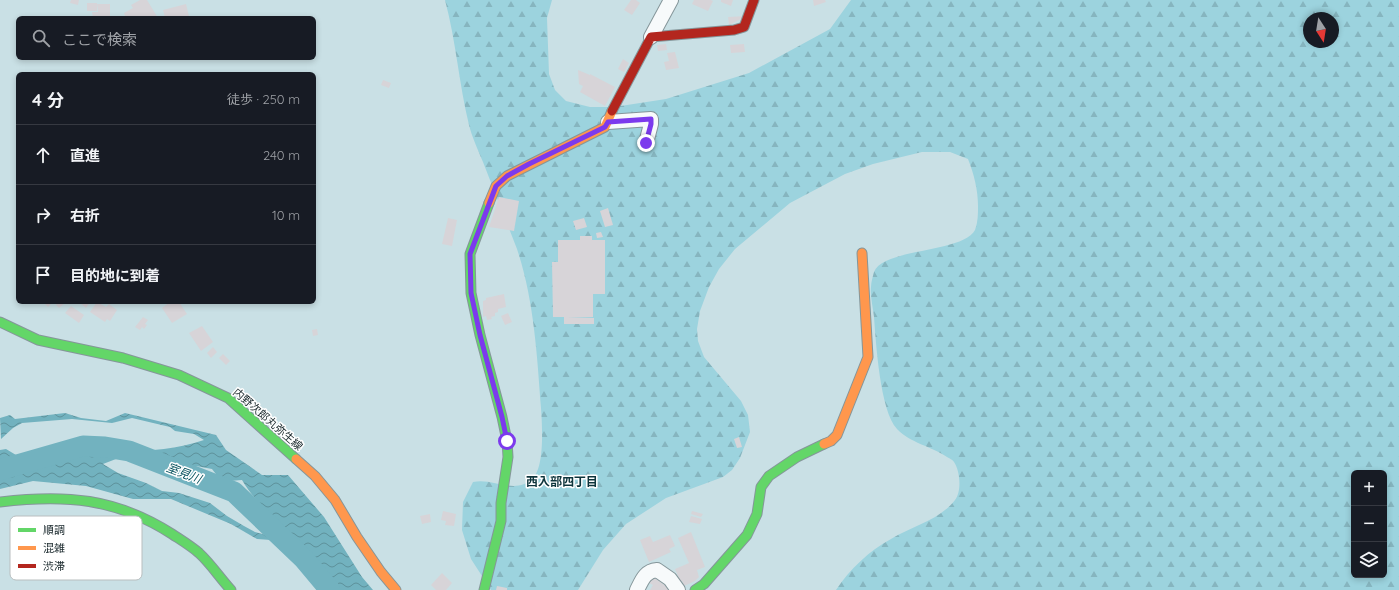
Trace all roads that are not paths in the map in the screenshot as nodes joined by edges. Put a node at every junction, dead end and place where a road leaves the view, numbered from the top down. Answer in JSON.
{"nodes":[{"id":1,"x":671,"y":0,"type":"edge"},
{"id":2,"x":754,"y":0,"type":"edge"},
{"id":3,"x":652,"y":37,"type":"junction"},
{"id":4,"x":608,"y":122,"type":"junction"},
{"id":5,"x":646,"y":143,"type":"dead end"},
{"id":6,"x":862,"y":253,"type":"dead end"},
{"id":7,"x":0,"y":322,"type":"edge"},
{"id":8,"x":0,"y":502,"type":"edge"},
{"id":9,"x":142,"y":516,"type":"edge"},
{"id":10,"x":142,"y":516,"type":"edge"},
{"id":11,"x":231,"y":590,"type":"edge"},
{"id":12,"x":396,"y":590,"type":"edge"},
{"id":13,"x":484,"y":590,"type":"edge"},
{"id":14,"x":637,"y":590,"type":"edge"},
{"id":15,"x":678,"y":590,"type":"edge"},
{"id":16,"x":695,"y":590,"type":"edge"}],
"edges":[{"from":1,"to":3,"type":"street"},
{"from":2,"to":3,"type":"street"},
{"from":3,"to":4,"type":"street"},
{"from":4,"to":5,"type":"street"},
{"from":4,"to":13,"type":"street"},
{"from":6,"to":16,"type":"street"},
{"from":7,"to":12,"type":"street","name":"内野次郎丸弥生線"},
{"from":8,"to":9,"type":"street"},
{"from":10,"to":11,"type":"street"},
{"from":14,"to":15,"type":"street"}]}
